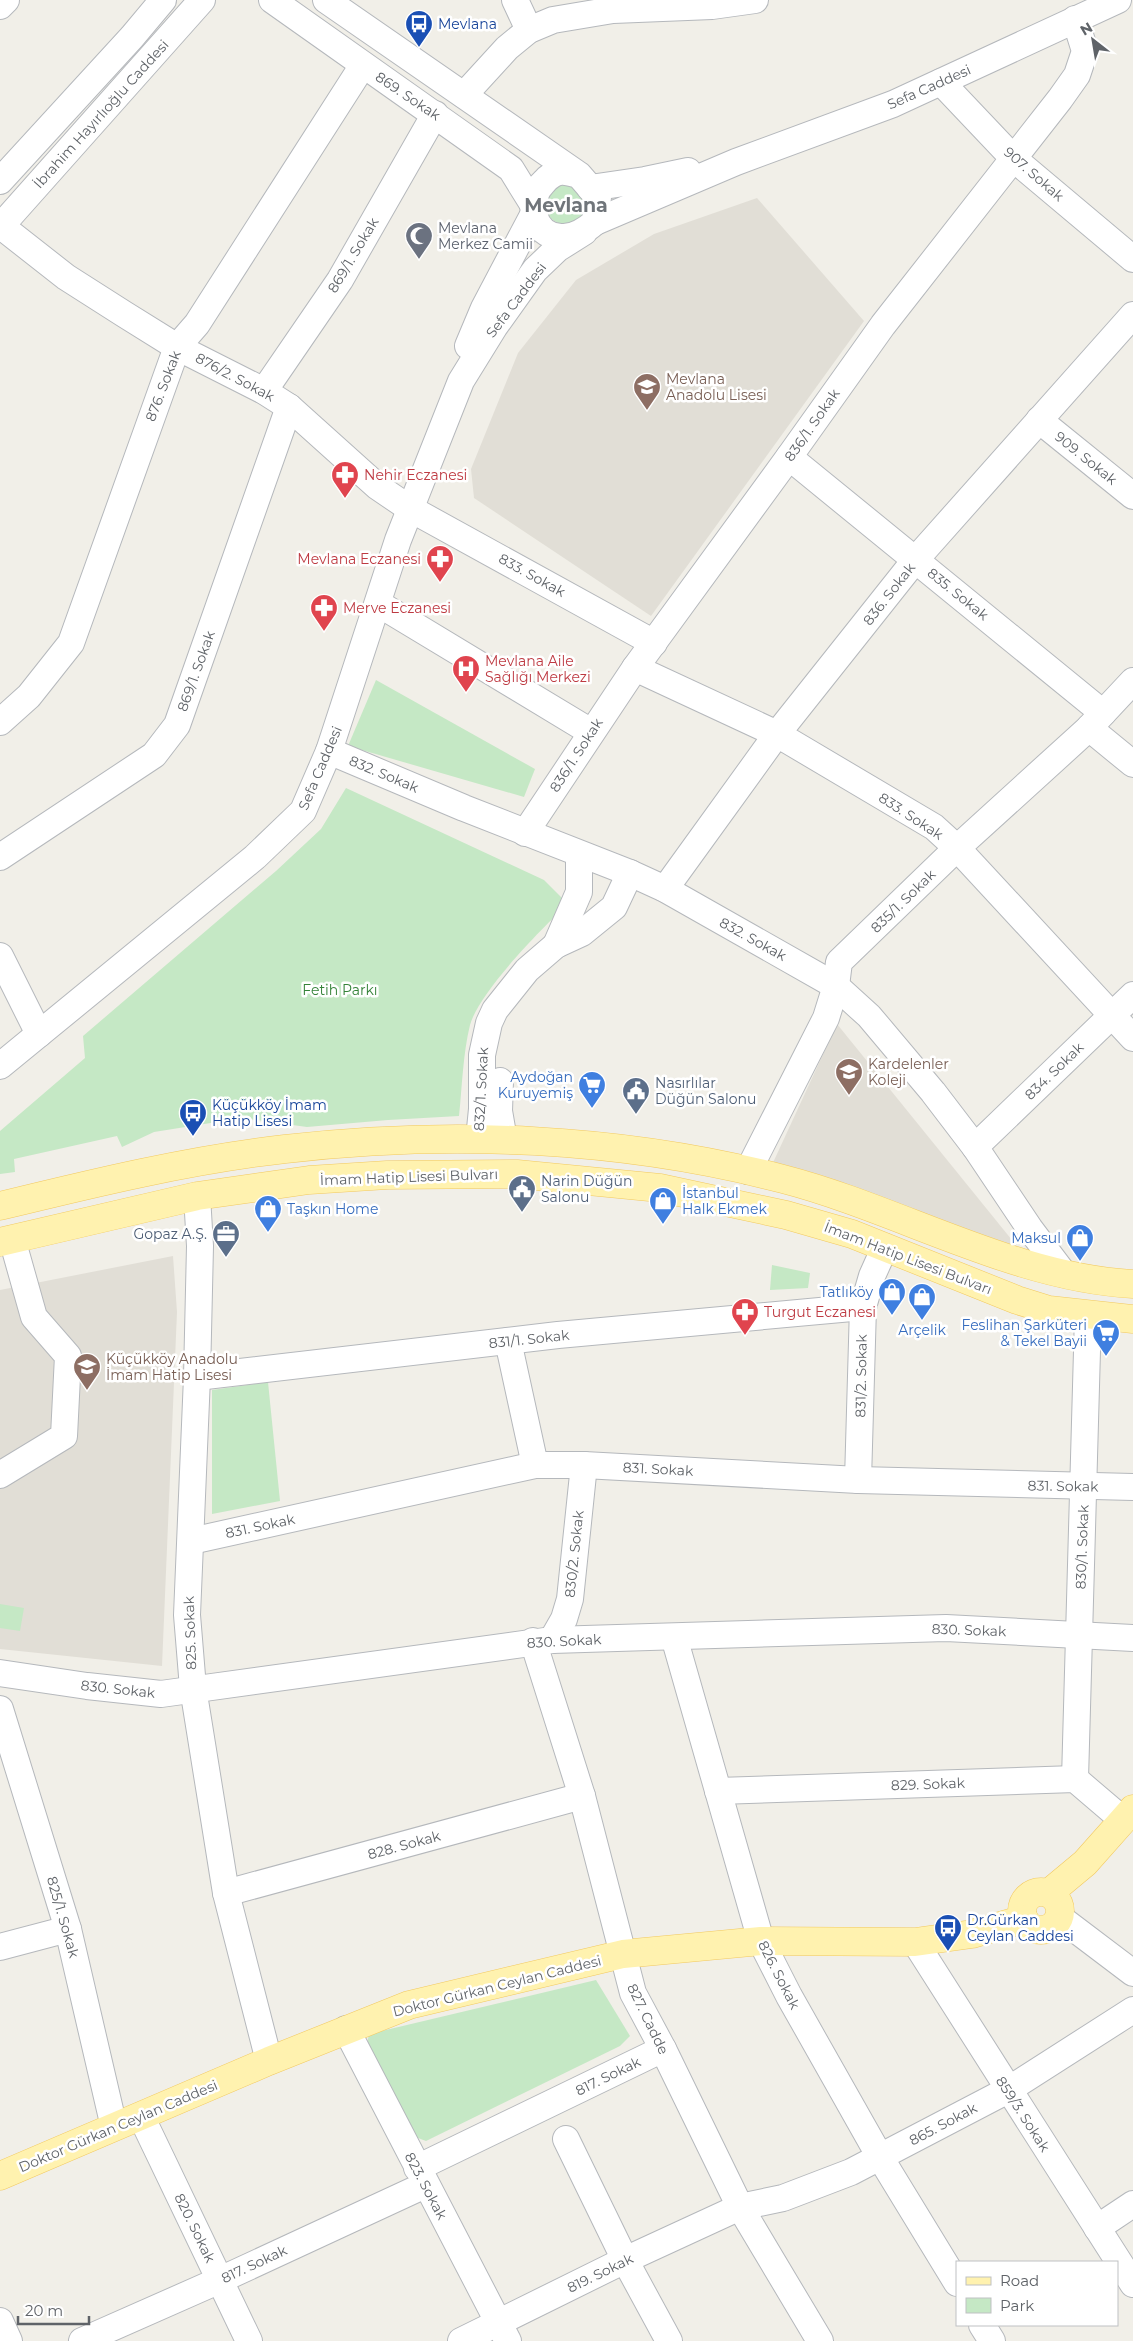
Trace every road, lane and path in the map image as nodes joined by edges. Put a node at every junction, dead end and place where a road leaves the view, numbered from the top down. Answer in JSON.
{"nodes":[{"id":1,"x":6,"y":0,"type":"edge"},
{"id":2,"x":163,"y":0,"type":"edge"},
{"id":3,"x":202,"y":0,"type":"edge"},
{"id":4,"x":272,"y":0,"type":"edge"},
{"id":5,"x":326,"y":0,"type":"edge"},
{"id":6,"x":515,"y":0,"type":"edge"},
{"id":7,"x":755,"y":0,"type":"edge"},
{"id":8,"x":1118,"y":0,"type":"edge"},
{"id":9,"x":0,"y":6,"type":"edge"},
{"id":10,"x":1075,"y":19,"type":"junction"},
{"id":11,"x":529,"y":30,"type":"junction"},
{"id":12,"x":363,"y":65,"type":"junction"},
{"id":13,"x":941,"y":82,"type":"junction"},
{"id":14,"x":464,"y":95,"type":"junction"},
{"id":15,"x":435,"y":114,"type":"junction"},
{"id":16,"x":1014,"y":159,"type":"junction"},
{"id":17,"x":736,"y":162,"type":"junction"},
{"id":18,"x":0,"y":181,"type":"edge"},
{"id":19,"x":585,"y":182,"type":"junction"},
{"id":20,"x":533,"y":209,"type":"junction"},
{"id":21,"x":0,"y":227,"type":"edge"},
{"id":22,"x":590,"y":227,"type":"junction"},
{"id":23,"x":1133,"y":259,"type":"edge"},
{"id":24,"x":1133,"y":316,"type":"edge"},
{"id":25,"x":177,"y":347,"type":"junction"},
{"id":26,"x":461,"y":380,"type":"junction"},
{"id":27,"x":264,"y":391,"type":"junction"},
{"id":28,"x":289,"y":407,"type":"junction"},
{"id":29,"x":1039,"y":420,"type":"junction"},
{"id":30,"x":790,"y":457,"type":"junction"},
{"id":31,"x":1133,"y":496,"type":"edge"},
{"id":32,"x":410,"y":508,"type":"junction"},
{"id":33,"x":916,"y":559,"type":"junction"},
{"id":34,"x":379,"y":604,"type":"junction"},
{"id":35,"x":654,"y":643,"type":"junction"},
{"id":36,"x":635,"y":668,"type":"junction"},
{"id":37,"x":1133,"y":681,"type":"edge"},
{"id":38,"x":1096,"y":720,"type":"junction"},
{"id":39,"x":0,"y":722,"type":"edge"},
{"id":40,"x":591,"y":732,"type":"junction"},
{"id":41,"x":777,"y":734,"type":"junction"},
{"id":42,"x":329,"y":751,"type":"junction"},
{"id":43,"x":1133,"y":764,"type":"edge"},
{"id":44,"x":525,"y":833,"type":"junction"},
{"id":45,"x":957,"y":848,"type":"junction"},
{"id":46,"x":580,"y":854,"type":"junction"},
{"id":47,"x":0,"y":858,"type":"edge"},
{"id":48,"x":630,"y":873,"type":"junction"},
{"id":49,"x":665,"y":889,"type":"junction"},
{"id":50,"x":556,"y":945,"type":"junction"},
{"id":51,"x":0,"y":956,"type":"edge"},
{"id":52,"x":836,"y":986,"type":"junction"},
{"id":53,"x":1133,"y":995,"type":"edge"},
{"id":54,"x":1112,"y":1014,"type":"junction"},
{"id":55,"x":39,"y":1034,"type":"junction"},
{"id":56,"x":1133,"y":1038,"type":"edge"},
{"id":57,"x":0,"y":1066,"type":"edge"},
{"id":58,"x":491,"y":1140,"type":"junction"},
{"id":59,"x":975,"y":1147,"type":"junction"},
{"id":60,"x":748,"y":1171,"type":"junction"},
{"id":61,"x":517,"y":1174,"type":"junction"},
{"id":62,"x":198,"y":1196,"type":"junction"},
{"id":63,"x":0,"y":1206,"type":"edge"},
{"id":64,"x":6,"y":1240,"type":"edge"},
{"id":65,"x":885,"y":1247,"type":"junction"},
{"id":66,"x":1064,"y":1274,"type":"junction"},
{"id":67,"x":1133,"y":1284,"type":"edge"},
{"id":68,"x":863,"y":1307,"type":"junction"},
{"id":69,"x":1088,"y":1315,"type":"junction"},
{"id":70,"x":1133,"y":1319,"type":"edge"},
{"id":71,"x":508,"y":1341,"type":"junction"},
{"id":72,"x":197,"y":1377,"type":"junction"},
{"id":73,"x":584,"y":1465,"type":"junction"},
{"id":74,"x":535,"y":1466,"type":"junction"},
{"id":75,"x":0,"y":1476,"type":"edge"},
{"id":76,"x":858,"y":1480,"type":"junction"},
{"id":77,"x":1084,"y":1486,"type":"junction"},
{"id":78,"x":1133,"y":1487,"type":"edge"},
{"id":79,"x":191,"y":1541,"type":"junction"},
{"id":80,"x":1080,"y":1635,"type":"junction"},
{"id":81,"x":674,"y":1637,"type":"junction"},
{"id":82,"x":1133,"y":1638,"type":"edge"},
{"id":83,"x":542,"y":1640,"type":"junction"},
{"id":84,"x":0,"y":1673,"type":"edge"},
{"id":85,"x":193,"y":1688,"type":"junction"},
{"id":86,"x":0,"y":1709,"type":"edge"},
{"id":87,"x":9,"y":1772,"type":"edge"},
{"id":88,"x":1075,"y":1779,"type":"junction"},
{"id":89,"x":718,"y":1791,"type":"junction"},
{"id":90,"x":582,"y":1796,"type":"junction"},
{"id":91,"x":1128,"y":1815,"type":"edge"},
{"id":92,"x":226,"y":1893,"type":"junction"},
{"id":93,"x":1054,"y":1905,"type":"junction"},
{"id":94,"x":68,"y":1929,"type":"junction"},
{"id":95,"x":760,"y":1940,"type":"junction"},
{"id":96,"x":915,"y":1942,"type":"junction"},
{"id":97,"x":0,"y":1948,"type":"edge"},
{"id":98,"x":623,"y":1954,"type":"junction"},
{"id":99,"x":1133,"y":1973,"type":"edge"},
{"id":100,"x":1133,"y":2010,"type":"edge"},
{"id":101,"x":346,"y":2030,"type":"junction"},
{"id":102,"x":663,"y":2049,"type":"junction"},
{"id":103,"x":269,"y":2061,"type":"junction"},
{"id":104,"x":1008,"y":2090,"type":"junction"},
{"id":105,"x":141,"y":2116,"type":"junction"},
{"id":106,"x":114,"y":2128,"type":"junction"},
{"id":107,"x":566,"y":2139,"type":"dead end"},
{"id":108,"x":880,"y":2157,"type":"junction"},
{"id":109,"x":0,"y":2176,"type":"edge"},
{"id":110,"x":421,"y":2176,"type":"junction"},
{"id":111,"x":1133,"y":2204,"type":"edge"},
{"id":112,"x":740,"y":2207,"type":"junction"},
{"id":113,"x":1096,"y":2228,"type":"junction"},
{"id":114,"x":625,"y":2260,"type":"junction"},
{"id":115,"x":1118,"y":2261,"type":"edge"},
{"id":116,"x":1118,"y":2261,"type":"edge"},
{"id":117,"x":220,"y":2280,"type":"junction"},
{"id":118,"x":956,"y":2281,"type":"edge"},
{"id":119,"x":1133,"y":2284,"type":"edge"},
{"id":120,"x":0,"y":2322,"type":"edge"},
{"id":121,"x":983,"y":2326,"type":"edge"},
{"id":122,"x":503,"y":2332,"type":"edge"},
{"id":123,"x":9,"y":2341,"type":"edge"},
{"id":124,"x":82,"y":2341,"type":"edge"},
{"id":125,"x":248,"y":2341,"type":"edge"},
{"id":126,"x":461,"y":2341,"type":"edge"},
{"id":127,"x":668,"y":2341,"type":"edge"},
{"id":128,"x":820,"y":2341,"type":"edge"},
{"id":129,"x":992,"y":2341,"type":"edge"}],
"edges":[{"from":1,"to":9,"type":"street"},
{"from":2,"to":18,"type":"street","name":"İbrahim Hayırlıoğlu Caddesi"},
{"from":3,"to":21,"type":"street","name":"İbrahim Hayırlıoğlu Caddesi"},
{"from":4,"to":12,"type":"street","name":"869. Sokak"},
{"from":5,"to":14,"type":"street"},
{"from":6,"to":11,"type":"street"},
{"from":7,"to":11,"type":"street"},
{"from":8,"to":10,"type":"street","name":"Sefa Caddesi"},
{"from":10,"to":13,"type":"street","name":"Sefa Caddesi"},
{"from":10,"to":16,"type":"street","name":"836/1. Sokak"},
{"from":11,"to":14,"type":"street"},
{"from":12,"to":15,"type":"street","name":"869. Sokak"},
{"from":12,"to":25,"type":"street","name":"876. Sokak"},
{"from":13,"to":16,"type":"street","name":"907. Sokak"},
{"from":13,"to":17,"type":"street","name":"Sefa Caddesi"},
{"from":14,"to":19,"type":"street"},
{"from":15,"to":20,"type":"street","name":"869. Sokak"},
{"from":15,"to":27,"type":"street","name":"869/1. Sokak"},
{"from":16,"to":23,"type":"street","name":"907. Sokak"},
{"from":16,"to":30,"type":"street","name":"836/1. Sokak"},
{"from":17,"to":19,"type":"street","name":"Sefa Caddesi"},
{"from":17,"to":22,"type":"street","name":"Sefa Caddesi"},
{"from":19,"to":20,"type":"street","name":"Sefa Caddesi"},
{"from":19,"to":22,"type":"street"},
{"from":20,"to":22,"type":"street"},
{"from":20,"to":26,"type":"street","name":"Sefa Caddesi"},
{"from":21,"to":25,"type":"street","name":"876/2. Sokak"},
{"from":22,"to":26,"type":"street","name":"Sefa Caddesi"},
{"from":24,"to":29,"type":"street","name":"836. Sokak"},
{"from":25,"to":27,"type":"street","name":"876/2. Sokak"},
{"from":25,"to":39,"type":"street","name":"876. Sokak"},
{"from":26,"to":32,"type":"street","name":"Sefa Caddesi"},
{"from":27,"to":28,"type":"street","name":"876/2. Sokak"},
{"from":28,"to":32,"type":"street","name":"876/2. Sokak"},
{"from":28,"to":47,"type":"street","name":"869/1. Sokak"},
{"from":29,"to":31,"type":"street","name":"909. Sokak"},
{"from":29,"to":33,"type":"street","name":"836. Sokak"},
{"from":30,"to":33,"type":"street","name":"835. Sokak"},
{"from":30,"to":35,"type":"street","name":"836/1. Sokak"},
{"from":32,"to":34,"type":"street","name":"Sefa Caddesi"},
{"from":32,"to":35,"type":"street","name":"833. Sokak"},
{"from":33,"to":38,"type":"street","name":"835. Sokak"},
{"from":33,"to":41,"type":"street","name":"836. Sokak"},
{"from":34,"to":40,"type":"street"},
{"from":34,"to":42,"type":"street","name":"Sefa Caddesi"},
{"from":35,"to":36,"type":"street","name":"836/1. Sokak"},
{"from":36,"to":40,"type":"street","name":"836/1. Sokak"},
{"from":36,"to":41,"type":"street","name":"833. Sokak"},
{"from":37,"to":38,"type":"street","name":"835/1. Sokak"},
{"from":38,"to":43,"type":"street","name":"835. Sokak"},
{"from":38,"to":45,"type":"street","name":"835/1. Sokak"},
{"from":40,"to":44,"type":"street","name":"836/1. Sokak"},
{"from":41,"to":45,"type":"street","name":"833. Sokak"},
{"from":41,"to":49,"type":"street","name":"836. Sokak"},
{"from":42,"to":44,"type":"street","name":"832. Sokak"},
{"from":42,"to":55,"type":"street","name":"Sefa Caddesi"},
{"from":44,"to":46,"type":"street","name":"832. Sokak"},
{"from":45,"to":52,"type":"street","name":"835/1. Sokak"},
{"from":45,"to":54,"type":"street","name":"833. Sokak"},
{"from":46,"to":48,"type":"street","name":"832. Sokak"},
{"from":46,"to":50,"type":"street","name":"832/1. Sokak"},
{"from":48,"to":49,"type":"street","name":"832. Sokak"},
{"from":48,"to":50,"type":"street","name":"832/1. Sokak"},
{"from":49,"to":52,"type":"street","name":"832. Sokak"},
{"from":50,"to":58,"type":"street","name":"832/1. Sokak"},
{"from":51,"to":55,"type":"street"},
{"from":52,"to":59,"type":"street","name":"832. Sokak"},
{"from":52,"to":60,"type":"street","name":"835/1. Sokak"},
{"from":53,"to":54,"type":"street","name":"834. Sokak"},
{"from":54,"to":56,"type":"street","name":"833. Sokak"},
{"from":54,"to":59,"type":"street","name":"834. Sokak"},
{"from":55,"to":57,"type":"street","name":"Sefa Caddesi"},
{"from":58,"to":60,"type":"main road"},
{"from":58,"to":61,"type":"main road"},
{"from":58,"to":63,"type":"main road"},
{"from":59,"to":66,"type":"street","name":"832. Sokak"},
{"from":60,"to":66,"type":"main road"},
{"from":61,"to":62,"type":"main road","name":"İmam Hatip Lisesi Bulvarı"},
{"from":61,"to":65,"type":"main road","name":"İmam Hatip Lisesi Bulvarı"},
{"from":62,"to":64,"type":"main road","name":"İmam Hatip Lisesi Bulvarı"},
{"from":62,"to":72,"type":"street","name":"825. Sokak"},
{"from":64,"to":75,"type":"street"},
{"from":65,"to":68,"type":"street","name":"831/2. Sokak"},
{"from":65,"to":69,"type":"main road","name":"İmam Hatip Lisesi Bulvarı"},
{"from":66,"to":67,"type":"main road"},
{"from":68,"to":71,"type":"street","name":"831/1. Sokak"},
{"from":68,"to":76,"type":"street","name":"831/2. Sokak"},
{"from":69,"to":70,"type":"main road","name":"İmam Hatip Lisesi Bulvarı"},
{"from":69,"to":77,"type":"street","name":"830/1. Sokak"},
{"from":71,"to":72,"type":"street","name":"831/1. Sokak"},
{"from":71,"to":74,"type":"street"},
{"from":72,"to":79,"type":"street","name":"825. Sokak"},
{"from":73,"to":74,"type":"street","name":"831. Sokak"},
{"from":73,"to":76,"type":"street","name":"831. Sokak"},
{"from":73,"to":83,"type":"street","name":"830/2. Sokak"},
{"from":74,"to":79,"type":"street","name":"831. Sokak"},
{"from":76,"to":77,"type":"street","name":"831. Sokak"},
{"from":77,"to":78,"type":"street","name":"831. Sokak"},
{"from":77,"to":80,"type":"street","name":"830/1. Sokak"},
{"from":79,"to":85,"type":"street","name":"825. Sokak"},
{"from":80,"to":81,"type":"street","name":"830. Sokak"},
{"from":80,"to":82,"type":"street","name":"830. Sokak"},
{"from":80,"to":88,"type":"street","name":"830/1. Sokak"},
{"from":81,"to":83,"type":"street","name":"830. Sokak"},
{"from":81,"to":89,"type":"street","name":"826. Sokak"},
{"from":83,"to":85,"type":"street","name":"830. Sokak"},
{"from":83,"to":90,"type":"street","name":"827. Cadde"},
{"from":84,"to":85,"type":"street","name":"830. Sokak"},
{"from":85,"to":92,"type":"street","name":"825. Sokak"},
{"from":86,"to":87,"type":"street","name":"825/1. Sokak"},
{"from":87,"to":94,"type":"street","name":"825/1. Sokak"},
{"from":88,"to":89,"type":"street","name":"829. Sokak"},
{"from":88,"to":91,"type":"street"},
{"from":89,"to":95,"type":"street","name":"826. Sokak"},
{"from":90,"to":92,"type":"street","name":"828. Sokak"},
{"from":90,"to":98,"type":"street","name":"827. Cadde"},
{"from":91,"to":93,"type":"main road","name":"Doktor Gürkan Ceylan Caddesi"},
{"from":92,"to":103,"type":"street","name":"825. Sokak"},
{"from":93,"to":96,"type":"main road","name":"Doktor Gürkan Ceylan Caddesi"},
{"from":93,"to":99,"type":"street"},
{"from":94,"to":97,"type":"street"},
{"from":94,"to":106,"type":"street","name":"825/1. Sokak"},
{"from":95,"to":96,"type":"main road","name":"Doktor Gürkan Ceylan Caddesi"},
{"from":95,"to":98,"type":"main road","name":"Doktor Gürkan Ceylan Caddesi"},
{"from":95,"to":108,"type":"street","name":"826. Sokak"},
{"from":96,"to":104,"type":"street","name":"859/3. Sokak"},
{"from":98,"to":101,"type":"main road","name":"Doktor Gürkan Ceylan Caddesi"},
{"from":98,"to":102,"type":"street","name":"827. Cadde"},
{"from":100,"to":104,"type":"street","name":"865. Sokak"},
{"from":101,"to":103,"type":"main road","name":"Doktor Gürkan Ceylan Caddesi"},
{"from":101,"to":110,"type":"street","name":"823. Sokak"},
{"from":102,"to":110,"type":"street","name":"817. Sokak"},
{"from":102,"to":112,"type":"street","name":"827. Cadde"},
{"from":103,"to":105,"type":"main road","name":"Doktor Gürkan Ceylan Caddesi"},
{"from":104,"to":108,"type":"street","name":"865. Sokak"},
{"from":104,"to":113,"type":"street","name":"859/3. Sokak"},
{"from":105,"to":106,"type":"main road","name":"Doktor Gürkan Ceylan Caddesi"},
{"from":105,"to":117,"type":"street","name":"820. Sokak"},
{"from":106,"to":109,"type":"main road","name":"Doktor Gürkan Ceylan Caddesi"},
{"from":107,"to":114,"type":"street"},
{"from":108,"to":112,"type":"street","name":"865. Sokak"},
{"from":108,"to":118,"type":"street","name":"826. Sokak"},
{"from":110,"to":117,"type":"street","name":"817. Sokak"},
{"from":110,"to":122,"type":"street","name":"823. Sokak"},
{"from":111,"to":113,"type":"street"},
{"from":112,"to":114,"type":"street","name":"819. Sokak"},
{"from":112,"to":128,"type":"street","name":"827. Cadde"},
{"from":113,"to":115,"type":"street","name":"859/3. Sokak"},
{"from":114,"to":122,"type":"street","name":"819. Sokak"},
{"from":114,"to":127,"type":"street"},
{"from":116,"to":119,"type":"street","name":"859/3. Sokak"},
{"from":117,"to":124,"type":"street","name":"817. Sokak"},
{"from":117,"to":125,"type":"street","name":"820. Sokak"},
{"from":120,"to":123,"type":"street"},
{"from":121,"to":129,"type":"street"},
{"from":122,"to":126,"type":"street","name":"819. Sokak"}]}
